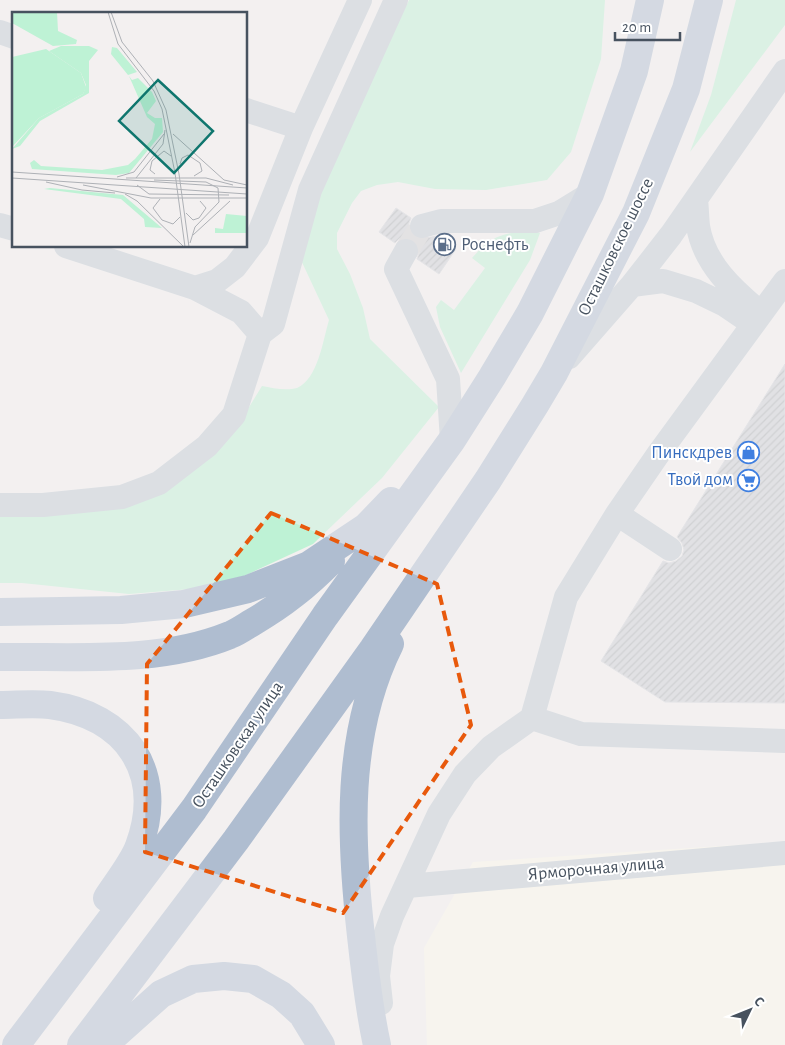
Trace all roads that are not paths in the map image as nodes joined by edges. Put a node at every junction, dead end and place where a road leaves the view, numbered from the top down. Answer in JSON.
{"nodes":[{"id":1,"x":360,"y":0,"type":"edge"},
{"id":2,"x":650,"y":0,"type":"edge"},
{"id":3,"x":709,"y":0,"type":"edge"},
{"id":4,"x":395,"y":2,"type":"edge"},
{"id":5,"x":0,"y":32,"type":"edge"},
{"id":6,"x":12,"y":36,"type":"edge"},
{"id":7,"x":785,"y":71,"type":"edge"},
{"id":8,"x":248,"y":111,"type":"edge"},
{"id":9,"x":301,"y":128,"type":"junction"},
{"id":10,"x":590,"y":194,"type":"junction"},
{"id":11,"x":696,"y":199,"type":"junction"},
{"id":12,"x":422,"y":226,"type":"dead end"},
{"id":13,"x":72,"y":248,"type":"edge"},
{"id":14,"x":406,"y":251,"type":"tunnel mouth"},
{"id":15,"x":785,"y":281,"type":"edge"},
{"id":16,"x":632,"y":285,"type":"junction"},
{"id":17,"x":194,"y":288,"type":"junction"},
{"id":18,"x":757,"y":319,"type":"junction"},
{"id":19,"x":260,"y":334,"type":"junction"},
{"id":20,"x":554,"y":373,"type":"junction"},
{"id":21,"x":452,"y":440,"type":"junction"},
{"id":22,"x":0,"y":505,"type":"edge"},
{"id":23,"x":617,"y":514,"type":"junction"},
{"id":24,"x":366,"y":527,"type":"junction"},
{"id":25,"x":670,"y":549,"type":"dead end"},
{"id":26,"x":429,"y":568,"type":"junction"},
{"id":27,"x":0,"y":612,"type":"edge"},
{"id":28,"x":0,"y":657,"type":"edge"},
{"id":29,"x":0,"y":705,"type":"edge"},
{"id":30,"x":532,"y":718,"type":"junction"},
{"id":31,"x":785,"y":741,"type":"edge"},
{"id":32,"x":785,"y":853,"type":"edge"},
{"id":33,"x":407,"y":886,"type":"junction"},
{"id":34,"x":15,"y":1045,"type":"edge"},
{"id":35,"x":81,"y":1045,"type":"edge"},
{"id":36,"x":104,"y":1045,"type":"edge"},
{"id":37,"x":321,"y":1045,"type":"edge"},
{"id":38,"x":377,"y":1045,"type":"edge"},
{"id":39,"x":383,"y":1045,"type":"edge"}],
"edges":[{"from":1,"to":9,"type":"street"},
{"from":2,"to":10,"type":"main road"},
{"from":3,"to":20,"type":"main road","name":"Осташковское шоссе"},
{"from":4,"to":19,"type":"street"},
{"from":5,"to":6,"type":"street"},
{"from":7,"to":11,"type":"street"},
{"from":8,"to":9,"type":"street"},
{"from":9,"to":17,"type":"street"},
{"from":10,"to":12,"type":"street"},
{"from":10,"to":21,"type":"main road"},
{"from":11,"to":16,"type":"street"},
{"from":11,"to":18,"type":"street"},
{"from":13,"to":17,"type":"street"},
{"from":14,"to":21,"type":"street"},
{"from":15,"to":18,"type":"street"},
{"from":16,"to":18,"type":"street"},
{"from":16,"to":20,"type":"street"},
{"from":17,"to":19,"type":"street"},
{"from":18,"to":23,"type":"street"},
{"from":19,"to":22,"type":"street"},
{"from":20,"to":26,"type":"main road","name":"Осташковское шоссе"},
{"from":21,"to":24,"type":"main road"},
{"from":21,"to":34,"type":"main road","name":"Осташковская улица"},
{"from":23,"to":25,"type":"street"},
{"from":23,"to":30,"type":"street"},
{"from":24,"to":27,"type":"main road"},
{"from":24,"to":28,"type":"main road"},
{"from":26,"to":35,"type":"main road"},
{"from":26,"to":38,"type":"main road"},
{"from":29,"to":34,"type":"main road"},
{"from":30,"to":31,"type":"street"},
{"from":30,"to":33,"type":"street"},
{"from":32,"to":33,"type":"street","name":"Ярморочная улица"},
{"from":33,"to":39,"type":"street"},
{"from":36,"to":37,"type":"main road"}]}
